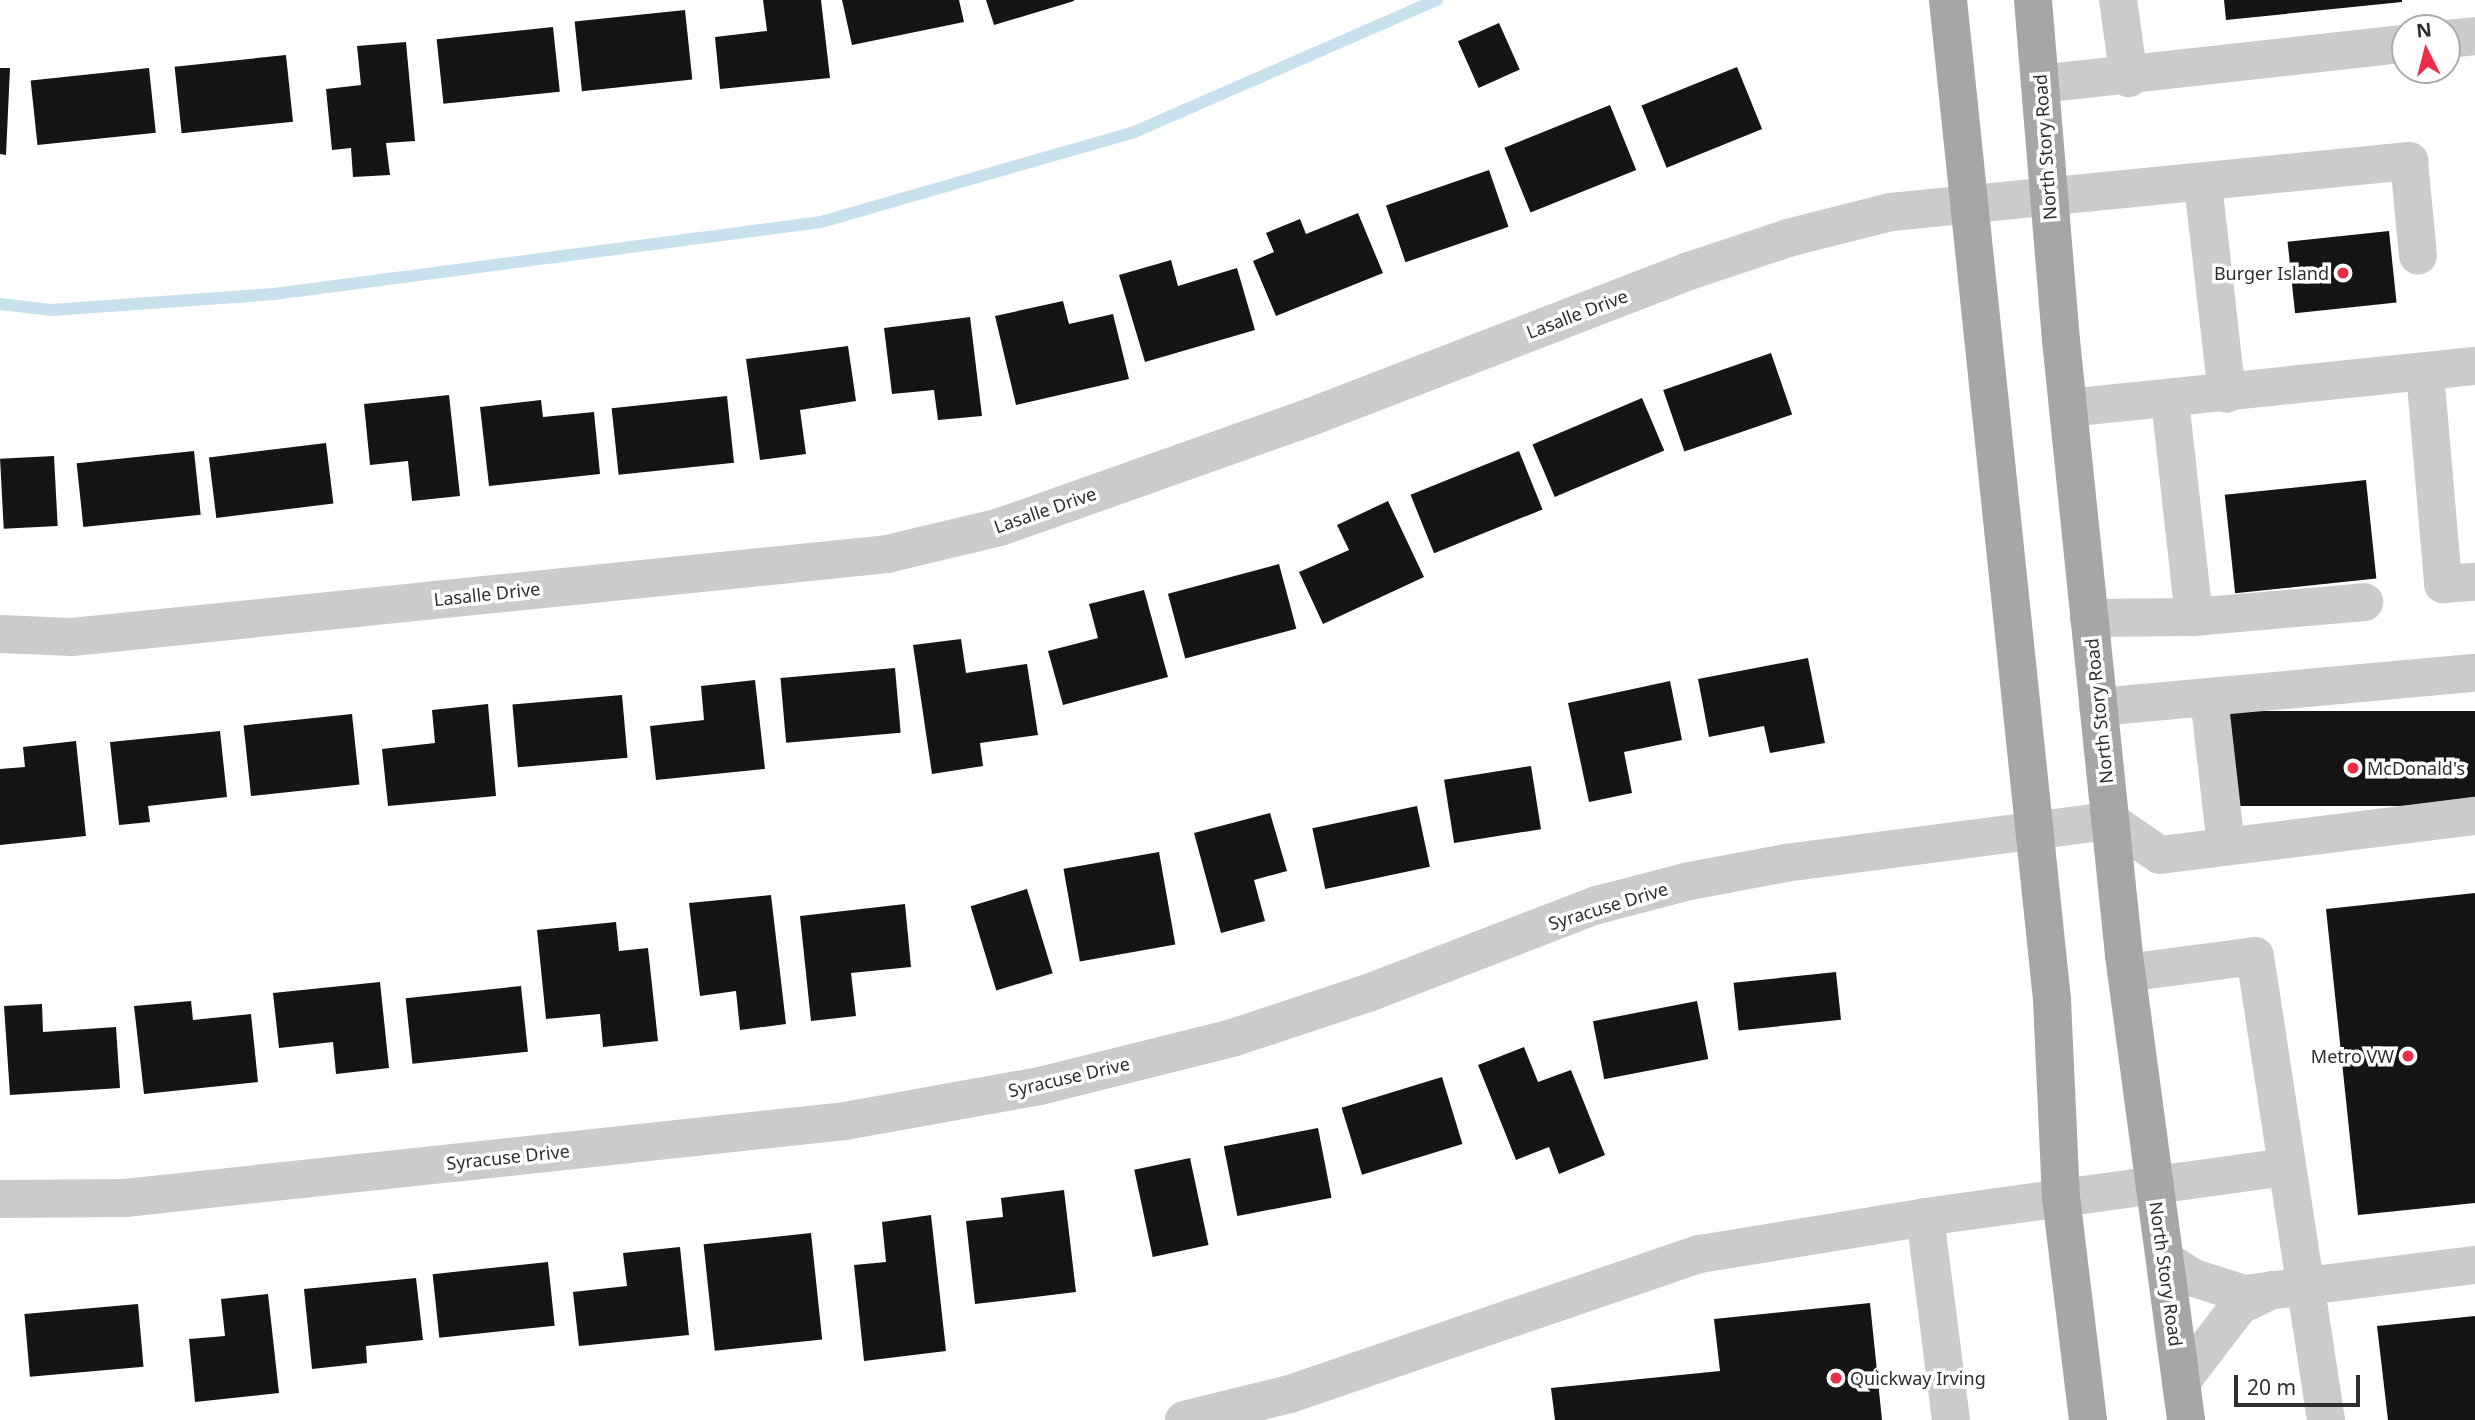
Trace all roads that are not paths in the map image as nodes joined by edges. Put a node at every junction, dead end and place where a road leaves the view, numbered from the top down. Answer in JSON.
{"nodes":[{"id":1,"x":1948,"y":0,"type":"edge"},
{"id":2,"x":2033,"y":0,"type":"edge"},
{"id":3,"x":2118,"y":0,"type":"edge"},
{"id":4,"x":2391,"y":46,"type":"edge"},
{"id":5,"x":2129,"y":78,"type":"junction"},
{"id":6,"x":2040,"y":84,"type":"junction"},
{"id":7,"x":2203,"y":184,"type":"junction"},
{"id":8,"x":2049,"y":200,"type":"junction"},
{"id":9,"x":1966,"y":207,"type":"junction"},
{"id":10,"x":2418,"y":256,"type":"dead end"},
{"id":11,"x":2475,"y":366,"type":"edge"},
{"id":12,"x":2425,"y":372,"type":"junction"},
{"id":13,"x":2227,"y":394,"type":"junction"},
{"id":14,"x":2170,"y":400,"type":"junction"},
{"id":15,"x":2068,"y":408,"type":"junction"},
{"id":16,"x":2475,"y":582,"type":"edge"},
{"id":17,"x":2364,"y":602,"type":"dead end"},
{"id":18,"x":2194,"y":617,"type":"junction"},
{"id":19,"x":2090,"y":618,"type":"junction"},
{"id":20,"x":0,"y":634,"type":"edge"},
{"id":21,"x":2475,"y":673,"type":"edge"},
{"id":22,"x":2310,"y":688,"type":"junction"},
{"id":23,"x":2475,"y":689,"type":"edge"},
{"id":24,"x":2209,"y":697,"type":"junction"},
{"id":25,"x":2098,"y":707,"type":"junction"},
{"id":26,"x":2475,"y":816,"type":"edge"},
{"id":27,"x":2110,"y":821,"type":"junction"},
{"id":28,"x":2034,"y":828,"type":"junction"},
{"id":29,"x":2226,"y":846,"type":"junction"},
{"id":30,"x":2126,"y":973,"type":"junction"},
{"id":31,"x":2286,"y":1167,"type":"junction"},
{"id":32,"x":2154,"y":1185,"type":"junction"},
{"id":33,"x":2061,"y":1197,"type":"junction"},
{"id":34,"x":0,"y":1199,"type":"edge"},
{"id":35,"x":1925,"y":1217,"type":"junction"},
{"id":36,"x":2165,"y":1259,"type":"junction"},
{"id":37,"x":2475,"y":1265,"type":"edge"},
{"id":38,"x":2273,"y":1290,"type":"junction"},
{"id":39,"x":2181,"y":1382,"type":"junction"},
{"id":40,"x":1184,"y":1420,"type":"edge"},
{"id":41,"x":1951,"y":1420,"type":"edge"},
{"id":42,"x":2088,"y":1420,"type":"edge"},
{"id":43,"x":2186,"y":1420,"type":"edge"},
{"id":44,"x":2326,"y":1420,"type":"edge"}],
"edges":[{"from":1,"to":9,"type":"main road"},
{"from":2,"to":6,"type":"main road","name":"North Story Road"},
{"from":3,"to":5,"type":"street"},
{"from":4,"to":5,"type":"street"},
{"from":5,"to":6,"type":"street"},
{"from":6,"to":8,"type":"main road","name":"North Story Road"},
{"from":7,"to":8,"type":"street","name":"Lasalle Drive"},
{"from":7,"to":10,"type":"street","name":"Lasalle Drive"},
{"from":7,"to":13,"type":"street"},
{"from":8,"to":9,"type":"street","name":"Lasalle Drive"},
{"from":8,"to":15,"type":"main road","name":"North Story Road"},
{"from":9,"to":20,"type":"street","name":"Lasalle Drive"},
{"from":9,"to":28,"type":"main road"},
{"from":11,"to":12,"type":"street"},
{"from":12,"to":13,"type":"street"},
{"from":12,"to":16,"type":"street"},
{"from":13,"to":14,"type":"street"},
{"from":14,"to":15,"type":"street"},
{"from":14,"to":18,"type":"street"},
{"from":15,"to":19,"type":"main road","name":"North Story Road"},
{"from":17,"to":18,"type":"street"},
{"from":18,"to":19,"type":"street"},
{"from":19,"to":25,"type":"main road","name":"North Story Road"},
{"from":21,"to":22,"type":"street"},
{"from":22,"to":23,"type":"street"},
{"from":22,"to":24,"type":"street"},
{"from":24,"to":25,"type":"street"},
{"from":24,"to":29,"type":"street"},
{"from":25,"to":27,"type":"main road","name":"North Story Road"},
{"from":26,"to":29,"type":"street"},
{"from":27,"to":28,"type":"street","name":"Syracuse Drive"},
{"from":27,"to":29,"type":"street"},
{"from":27,"to":30,"type":"main road","name":"North Story Road"},
{"from":28,"to":33,"type":"main road"},
{"from":28,"to":34,"type":"street","name":"Syracuse Drive"},
{"from":30,"to":31,"type":"street"},
{"from":30,"to":32,"type":"main road","name":"North Story Road"},
{"from":31,"to":32,"type":"street"},
{"from":31,"to":38,"type":"street"},
{"from":32,"to":33,"type":"street"},
{"from":32,"to":36,"type":"main road","name":"North Story Road"},
{"from":33,"to":35,"type":"street"},
{"from":33,"to":42,"type":"main road"},
{"from":35,"to":40,"type":"street"},
{"from":35,"to":41,"type":"street"},
{"from":36,"to":38,"type":"street"},
{"from":36,"to":39,"type":"main road","name":"North Story Road"},
{"from":37,"to":38,"type":"street"},
{"from":38,"to":39,"type":"street"},
{"from":38,"to":44,"type":"street"},
{"from":39,"to":43,"type":"main road","name":"North Story Road"}]}
